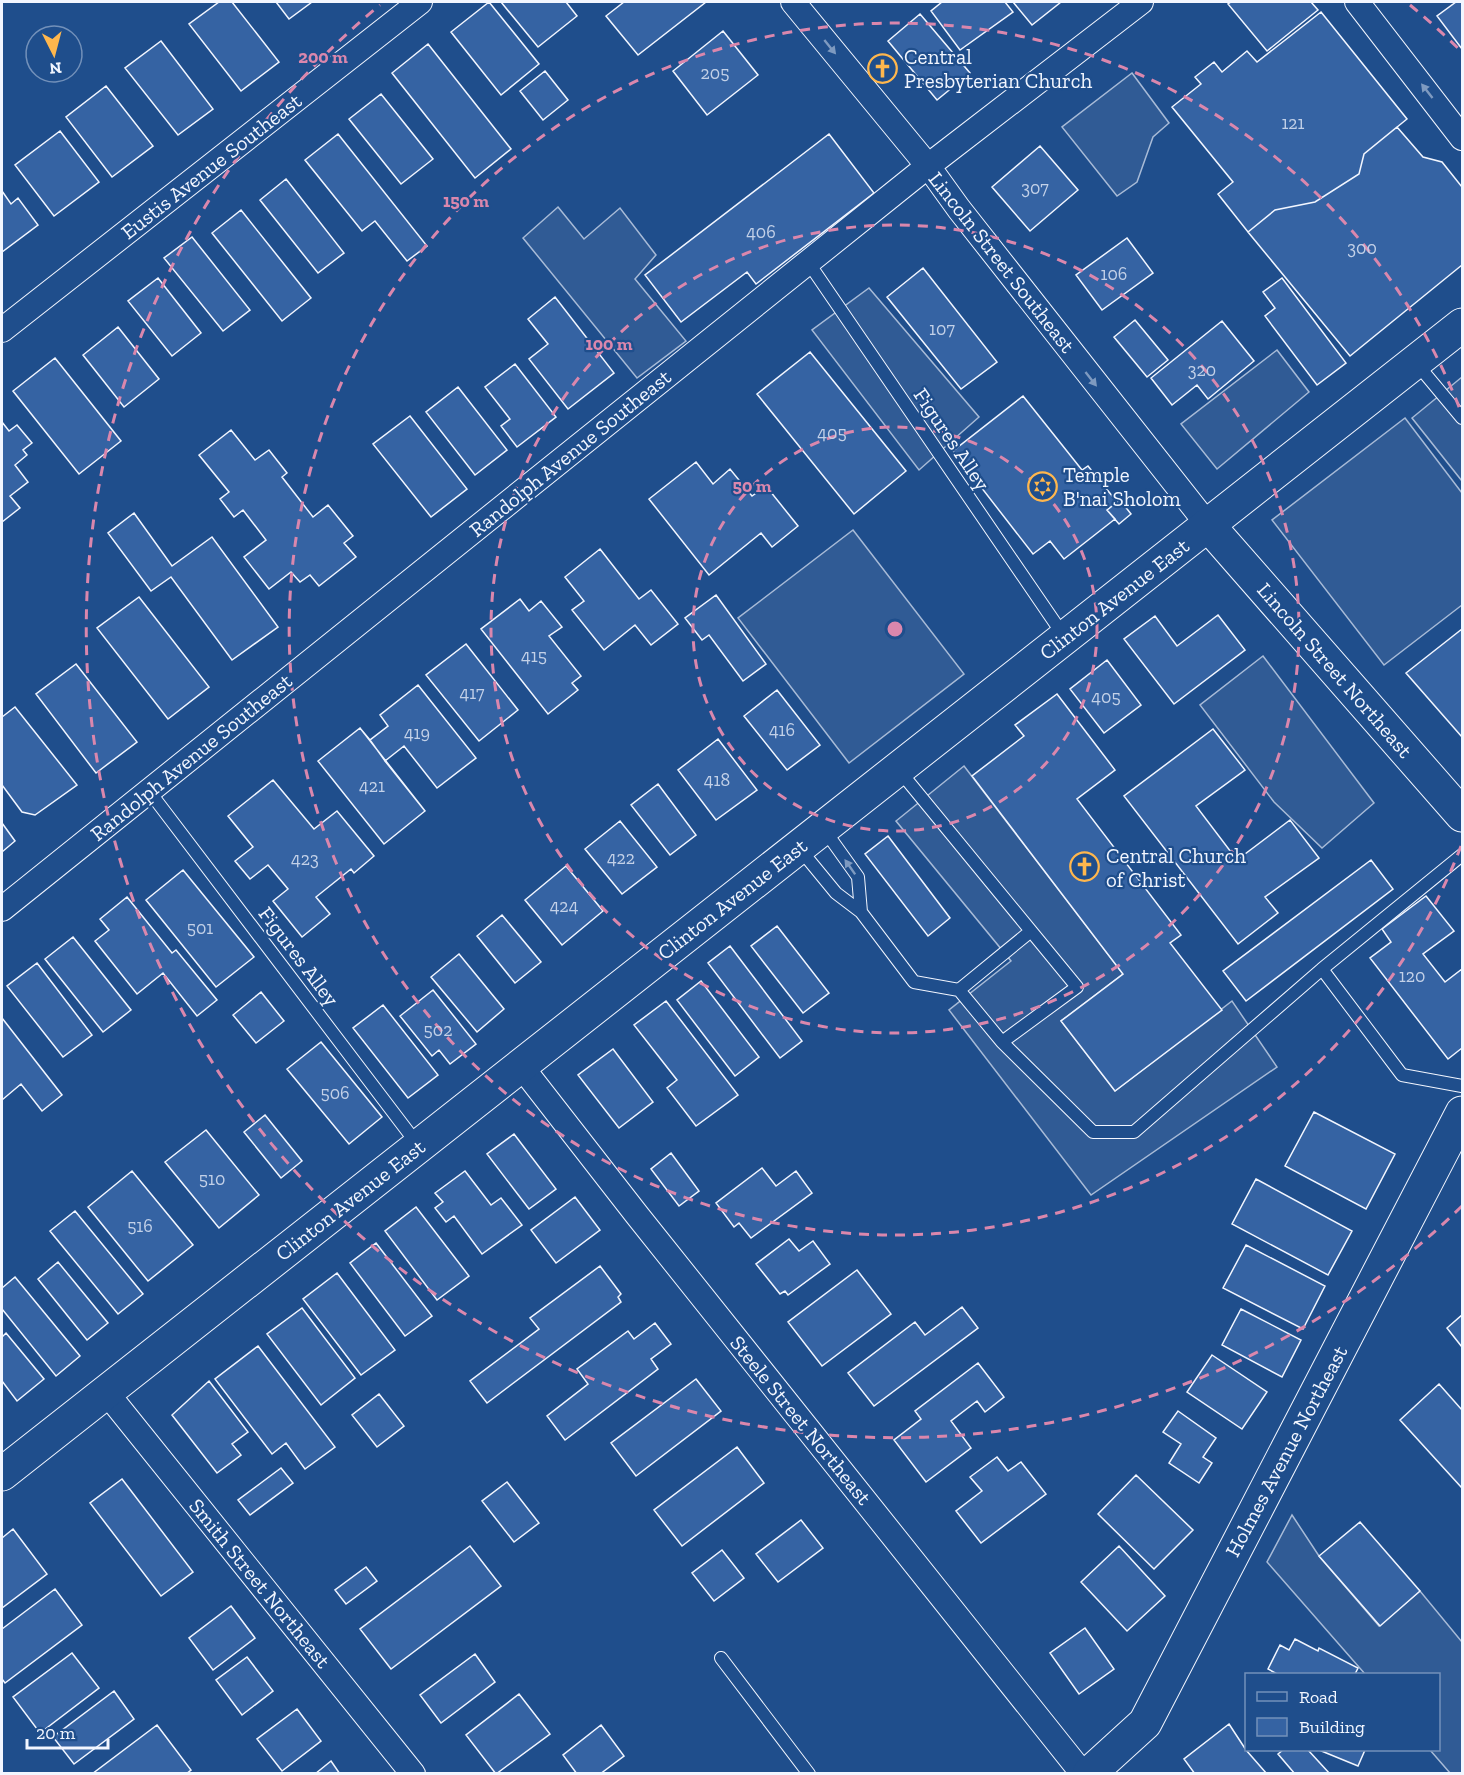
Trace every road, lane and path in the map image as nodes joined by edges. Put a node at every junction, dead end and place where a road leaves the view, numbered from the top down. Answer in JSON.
{"nodes":[{"id":1,"x":420,"y":2,"type":"edge"},
{"id":2,"x":793,"y":2,"type":"edge"},
{"id":3,"x":1141,"y":2,"type":"edge"},
{"id":4,"x":1357,"y":2,"type":"edge"},
{"id":5,"x":1462,"y":138,"type":"edge"},
{"id":6,"x":928,"y":166,"type":"junction"},
{"id":7,"x":808,"y":262,"type":"junction"},
{"id":8,"x":1462,"y":325,"type":"edge"},
{"id":9,"x":2,"y":330,"type":"edge"},
{"id":10,"x":1415,"y":362,"type":"junction"},
{"id":11,"x":1462,"y":418,"type":"edge"},
{"id":12,"x":1208,"y":525,"type":"junction"},
{"id":13,"x":1065,"y":637,"type":"junction"},
{"id":14,"x":897,"y":769,"type":"junction"},
{"id":15,"x":149,"y":791,"type":"junction"},
{"id":16,"x":1462,"y":815,"type":"edge"},
{"id":17,"x":810,"y":837,"type":"junction"},
{"id":18,"x":1462,"y":855,"type":"edge"},
{"id":19,"x":2,"y":909,"type":"edge"},
{"id":20,"x":861,"y":912,"type":"junction"},
{"id":21,"x":1031,"y":931,"type":"junction"},
{"id":22,"x":1322,"y":969,"type":"junction"},
{"id":23,"x":959,"y":990,"type":"junction"},
{"id":24,"x":1002,"y":1042,"type":"junction"},
{"id":25,"x":521,"y":1066,"type":"junction"},
{"id":26,"x":1462,"y":1086,"type":"edge"},
{"id":27,"x":1462,"y":1113,"type":"edge"},
{"id":28,"x":418,"y":1146,"type":"junction"},
{"id":29,"x":106,"y":1392,"type":"junction"},
{"id":30,"x":2,"y":1474,"type":"edge"},
{"id":31,"x":721,"y":1658,"type":"dead end"},
{"id":32,"x":413,"y":1773,"type":"edge"},
{"id":33,"x":809,"y":1773,"type":"edge"},
{"id":34,"x":1083,"y":1773,"type":"edge"},
{"id":35,"x":1089,"y":1773,"type":"edge"}],
"edges":[{"from":1,"to":9,"type":"street","name":"Eustis Avenue Southeast"},
{"from":2,"to":6,"type":"street","name":"Lincoln Street Southeast","one_way":true},
{"from":3,"to":6,"type":"street","name":"Randolph Avenue Southeast"},
{"from":5,"to":4,"type":"street","one_way":true},
{"from":6,"to":7,"type":"street","name":"Randolph Avenue Southeast"},
{"from":6,"to":12,"type":"street","name":"Lincoln Street Southeast","one_way":true},
{"from":7,"to":13,"type":"lane","name":"Figures Alley"},
{"from":7,"to":15,"type":"street","name":"Randolph Avenue Southeast"},
{"from":8,"to":10,"type":"street","name":"Clinton Avenue East"},
{"from":10,"to":11,"type":"lane"},
{"from":10,"to":12,"type":"street","name":"Clinton Avenue East"},
{"from":12,"to":13,"type":"street","name":"Clinton Avenue East"},
{"from":12,"to":16,"type":"street","name":"Lincoln Street Northeast"},
{"from":13,"to":14,"type":"street","name":"Clinton Avenue East"},
{"from":14,"to":17,"type":"street","name":"Clinton Avenue East"},
{"from":14,"to":21,"type":"lane"},
{"from":15,"to":19,"type":"street","name":"Randolph Avenue Southeast"},
{"from":15,"to":28,"type":"lane","name":"Figures Alley"},
{"from":17,"to":20,"type":"lane"},
{"from":20,"to":17,"type":"lane","one_way":true},
{"from":17,"to":25,"type":"street","name":"Clinton Avenue East"},
{"from":18,"to":22,"type":"lane"},
{"from":20,"to":23,"type":"lane"},
{"from":21,"to":23,"type":"lane"},
{"from":21,"to":24,"type":"lane"},
{"from":22,"to":24,"type":"lane"},
{"from":22,"to":26,"type":"lane"},
{"from":23,"to":24,"type":"lane"},
{"from":25,"to":28,"type":"street","name":"Clinton Avenue East"},
{"from":25,"to":34,"type":"street","name":"Steele Street Northeast"},
{"from":27,"to":35,"type":"street","name":"Holmes Avenue Northeast"},
{"from":28,"to":29,"type":"street","name":"Clinton Avenue East"},
{"from":29,"to":30,"type":"street","name":"Clinton Avenue East"},
{"from":29,"to":32,"type":"street","name":"Smith Street Northeast"},
{"from":31,"to":33,"type":"lane"}]}
